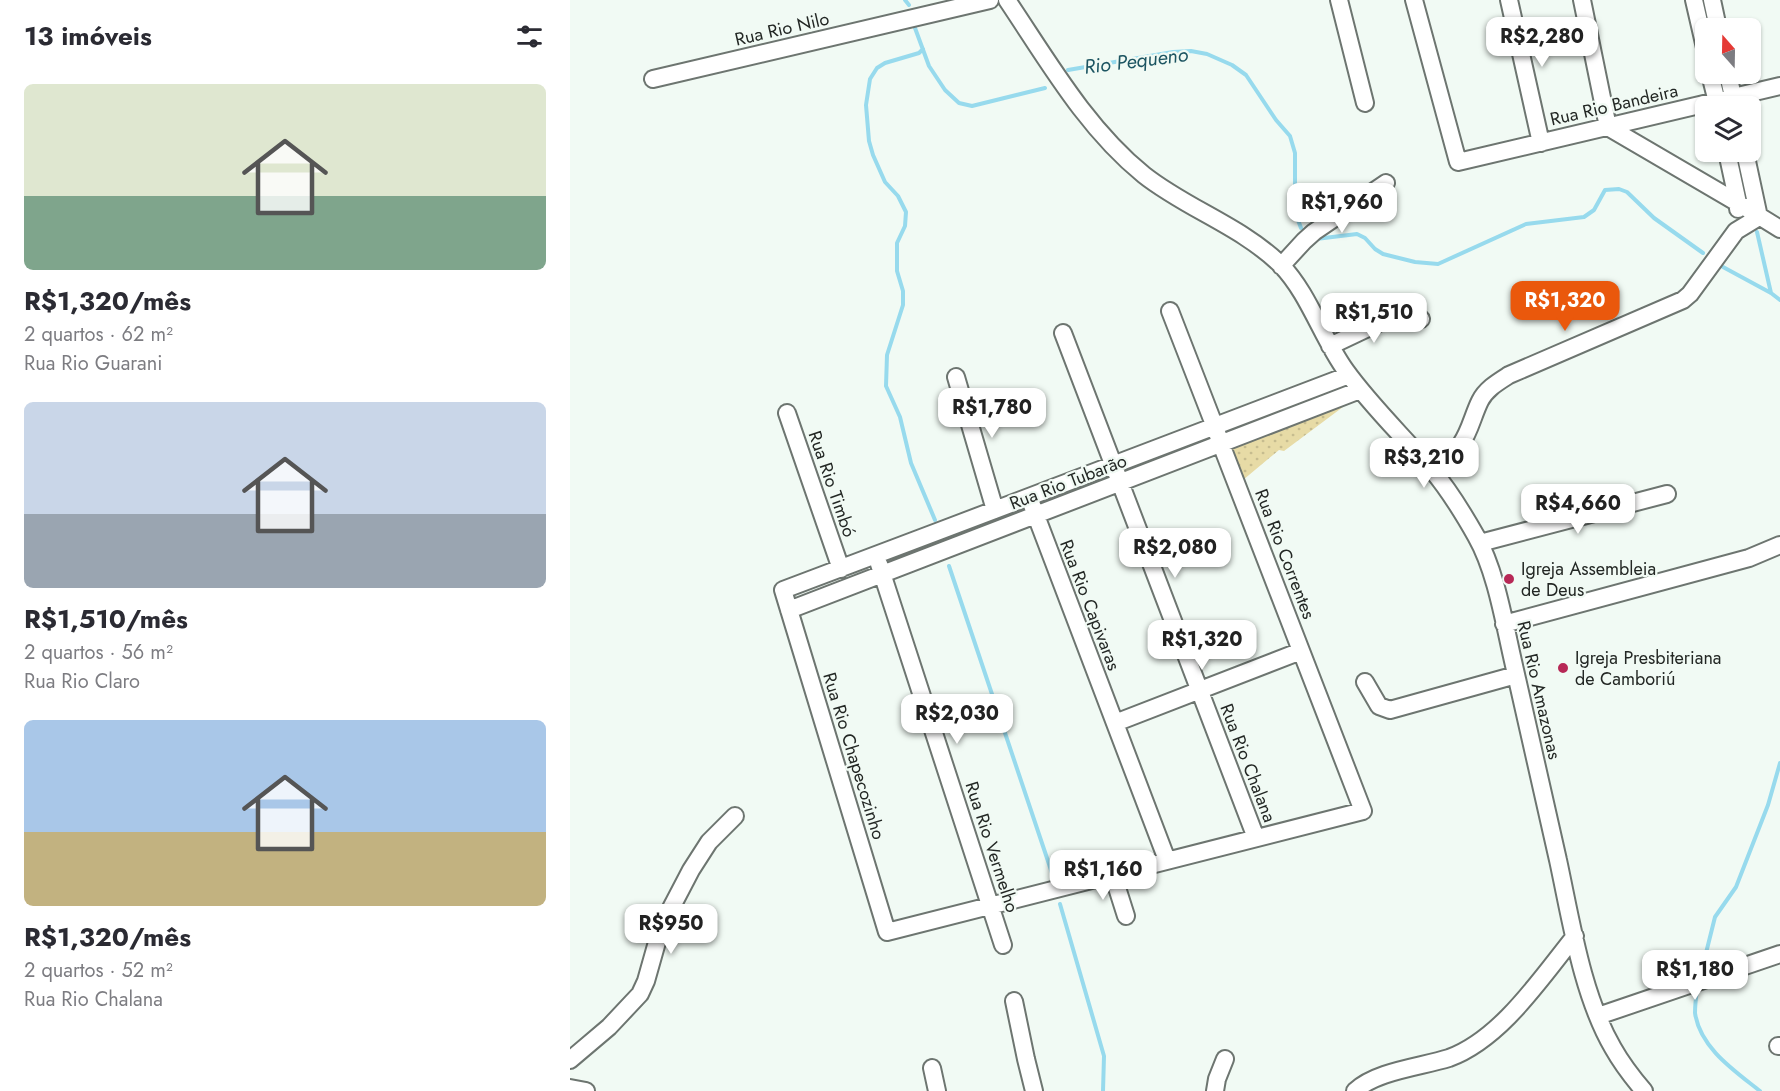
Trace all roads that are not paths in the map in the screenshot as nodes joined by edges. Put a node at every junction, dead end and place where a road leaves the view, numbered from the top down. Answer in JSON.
{"nodes":[{"id":1,"x":990,"y":0,"type":"edge"},
{"id":2,"x":1007,"y":0,"type":"edge"},
{"id":3,"x":1338,"y":0,"type":"edge"},
{"id":4,"x":1414,"y":0,"type":"edge"},
{"id":5,"x":1509,"y":0,"type":"edge"},
{"id":6,"x":1582,"y":0,"type":"edge"},
{"id":7,"x":1694,"y":0,"type":"edge"},
{"id":8,"x":1712,"y":0,"type":"edge"},
{"id":9,"x":1698,"y":18,"type":"edge"},
{"id":10,"x":1716,"y":18,"type":"edge"},
{"id":11,"x":653,"y":79,"type":"dead end"},
{"id":12,"x":1780,"y":86,"type":"edge"},
{"id":13,"x":1748,"y":96,"type":"edge"},
{"id":14,"x":1365,"y":103,"type":"dead end"},
{"id":15,"x":1695,"y":109,"type":"edge"},
{"id":16,"x":1608,"y":127,"type":"junction"},
{"id":17,"x":1541,"y":142,"type":"junction"},
{"id":18,"x":1730,"y":162,"type":"edge"},
{"id":19,"x":1747,"y":162,"type":"edge"},
{"id":20,"x":1386,"y":183,"type":"dead end"},
{"id":21,"x":1738,"y":203,"type":"junction"},
{"id":22,"x":1759,"y":217,"type":"junction"},
{"id":23,"x":1780,"y":229,"type":"edge"},
{"id":24,"x":1736,"y":231,"type":"junction"},
{"id":25,"x":1281,"y":266,"type":"junction"},
{"id":26,"x":1170,"y":311,"type":"dead end"},
{"id":27,"x":1421,"y":319,"type":"dead end"},
{"id":28,"x":1063,"y":333,"type":"dead end"},
{"id":29,"x":1330,"y":346,"type":"junction"},
{"id":30,"x":1349,"y":375,"type":"junction"},
{"id":31,"x":956,"y":377,"type":"dead end"},
{"id":32,"x":1360,"y":390,"type":"junction"},
{"id":33,"x":787,"y":413,"type":"dead end"},
{"id":34,"x":1215,"y":427,"type":"junction"},
{"id":35,"x":1221,"y":444,"type":"junction"},
{"id":36,"x":1113,"y":465,"type":"junction"},
{"id":37,"x":1433,"y":471,"type":"junction"},
{"id":38,"x":1120,"y":483,"type":"junction"},
{"id":39,"x":1667,"y":494,"type":"dead end"},
{"id":40,"x":1029,"y":497,"type":"junction"},
{"id":41,"x":995,"y":510,"type":"junction"},
{"id":42,"x":1035,"y":515,"type":"junction"},
{"id":43,"x":1480,"y":543,"type":"junction"},
{"id":44,"x":1780,"y":545,"type":"edge"},
{"id":45,"x":876,"y":555,"type":"junction"},
{"id":46,"x":841,"y":568,"type":"junction"},
{"id":47,"x":883,"y":574,"type":"junction"},
{"id":48,"x":783,"y":590,"type":"joint"},
{"id":49,"x":789,"y":610,"type":"junction"},
{"id":50,"x":1504,"y":624,"type":"junction"},
{"id":51,"x":1301,"y":651,"type":"junction"},
{"id":52,"x":1516,"y":675,"type":"junction"},
{"id":53,"x":1365,"y":682,"type":"dead end"},
{"id":54,"x":1199,"y":690,"type":"junction"},
{"id":55,"x":1115,"y":723,"type":"junction"},
{"id":56,"x":735,"y":816,"type":"dead end"},
{"id":57,"x":1256,"y":838,"type":"junction"},
{"id":58,"x":1167,"y":861,"type":"junction"},
{"id":59,"x":1113,"y":875,"type":"junction"},
{"id":60,"x":991,"y":906,"type":"junction"},
{"id":61,"x":1126,"y":916,"type":"dead end"},
{"id":62,"x":1575,"y":936,"type":"junction"},
{"id":63,"x":1003,"y":945,"type":"dead end"},
{"id":64,"x":1780,"y":954,"type":"edge"},
{"id":65,"x":1014,"y":1001,"type":"dead end"},
{"id":66,"x":1598,"y":1016,"type":"junction"},
{"id":67,"x":1225,"y":1059,"type":"dead end"},
{"id":68,"x":570,"y":1060,"type":"edge"},
{"id":69,"x":932,"y":1068,"type":"dead end"},
{"id":70,"x":570,"y":1088,"type":"edge"},
{"id":71,"x":586,"y":1091,"type":"edge"},
{"id":72,"x":937,"y":1091,"type":"edge"},
{"id":73,"x":1034,"y":1091,"type":"edge"},
{"id":74,"x":1215,"y":1091,"type":"edge"},
{"id":75,"x":1354,"y":1091,"type":"edge"},
{"id":76,"x":1644,"y":1091,"type":"edge"}],
"edges":[{"from":1,"to":11,"type":"street","name":"Rua Rio Nilo"},
{"from":2,"to":25,"type":"street","name":"Rua Rio Amazonas"},
{"from":3,"to":14,"type":"street"},
{"from":4,"to":17,"type":"street","name":"Rua Rio Bandeira"},
{"from":5,"to":17,"type":"street"},
{"from":6,"to":16,"type":"street"},
{"from":7,"to":9,"type":"street"},
{"from":8,"to":10,"type":"street"},
{"from":12,"to":13,"type":"street","name":"Rua Rio Bandeira"},
{"from":15,"to":16,"type":"street","name":"Rua Rio Bandeira"},
{"from":16,"to":17,"type":"street","name":"Rua Rio Bandeira"},
{"from":16,"to":21,"type":"street"},
{"from":18,"to":21,"type":"street"},
{"from":19,"to":22,"type":"street"},
{"from":20,"to":25,"type":"street"},
{"from":21,"to":22,"type":"street"},
{"from":21,"to":24,"type":"street"},
{"from":22,"to":23,"type":"street"},
{"from":22,"to":24,"type":"street"},
{"from":24,"to":37,"type":"street"},
{"from":25,"to":29,"type":"street","name":"Rua Rio Amazonas"},
{"from":26,"to":34,"type":"street","name":"Rua Rio Correntes"},
{"from":27,"to":29,"type":"street"},
{"from":28,"to":36,"type":"street","name":"Rua Rio Chalana"},
{"from":29,"to":30,"type":"street","name":"Rua Rio Amazonas"},
{"from":30,"to":32,"type":"street","name":"Rua Rio Amazonas"},
{"from":30,"to":34,"type":"street","name":"Rua Rio Tubarão"},
{"from":31,"to":41,"type":"street"},
{"from":32,"to":35,"type":"street","name":"Rua Rio Tubarão"},
{"from":32,"to":37,"type":"street","name":"Rua Rio Amazonas"},
{"from":33,"to":46,"type":"street","name":"Rua Rio Timbó"},
{"from":34,"to":35,"type":"street","name":"Rua Rio Correntes"},
{"from":34,"to":36,"type":"street","name":"Rua Rio Tubarão"},
{"from":35,"to":38,"type":"street","name":"Rua Rio Tubarão"},
{"from":35,"to":51,"type":"street","name":"Rua Rio Correntes"},
{"from":36,"to":38,"type":"street","name":"Rua Rio Chalana"},
{"from":36,"to":40,"type":"street","name":"Rua Rio Tubarão"},
{"from":37,"to":43,"type":"street","name":"Rua Rio Amazonas"},
{"from":38,"to":42,"type":"street","name":"Rua Rio Tubarão"},
{"from":38,"to":54,"type":"street","name":"Rua Rio Chalana"},
{"from":39,"to":43,"type":"street"},
{"from":40,"to":41,"type":"street","name":"Rua Rio Tubarão"},
{"from":40,"to":42,"type":"street","name":"Rua Rio Capivaras"},
{"from":41,"to":45,"type":"street","name":"Rua Rio Tubarão"},
{"from":42,"to":47,"type":"street","name":"Rua Rio Tubarão"},
{"from":42,"to":55,"type":"street","name":"Rua Rio Capivaras"},
{"from":43,"to":50,"type":"street","name":"Rua Rio Amazonas"},
{"from":44,"to":50,"type":"street"},
{"from":45,"to":46,"type":"street","name":"Rua Rio Tubarão"},
{"from":45,"to":47,"type":"street","name":"Rua Rio Vermelho"},
{"from":46,"to":48,"type":"street","name":"Rua Rio Tubarão"},
{"from":47,"to":49,"type":"street","name":"Rua Rio Tubarão"},
{"from":47,"to":60,"type":"street","name":"Rua Rio Vermelho"},
{"from":48,"to":49,"type":"street","name":"Rua Rio Chapecozinho"},
{"from":49,"to":60,"type":"street","name":"Rua Rio Chapecozinho"},
{"from":50,"to":52,"type":"street","name":"Rua Rio Amazonas"},
{"from":51,"to":54,"type":"street"},
{"from":51,"to":57,"type":"street","name":"Rua Rio Correntes"},
{"from":52,"to":53,"type":"street"},
{"from":52,"to":62,"type":"street","name":"Rua Rio Amazonas"},
{"from":54,"to":55,"type":"street"},
{"from":54,"to":57,"type":"street","name":"Rua Rio Chalana"},
{"from":55,"to":58,"type":"street","name":"Rua Rio Capivaras"},
{"from":56,"to":68,"type":"street"},
{"from":57,"to":58,"type":"street"},
{"from":58,"to":59,"type":"street"},
{"from":59,"to":60,"type":"street"},
{"from":59,"to":61,"type":"street"},
{"from":60,"to":63,"type":"street","name":"Rua Rio Vermelho"},
{"from":62,"to":66,"type":"street","name":"Rua Rio Amazonas"},
{"from":62,"to":75,"type":"street"},
{"from":64,"to":66,"type":"street"},
{"from":65,"to":73,"type":"street"},
{"from":66,"to":76,"type":"street","name":"Rua Rio Amazonas"},
{"from":67,"to":74,"type":"street"},
{"from":69,"to":72,"type":"street"},
{"from":70,"to":71,"type":"street"}]}
